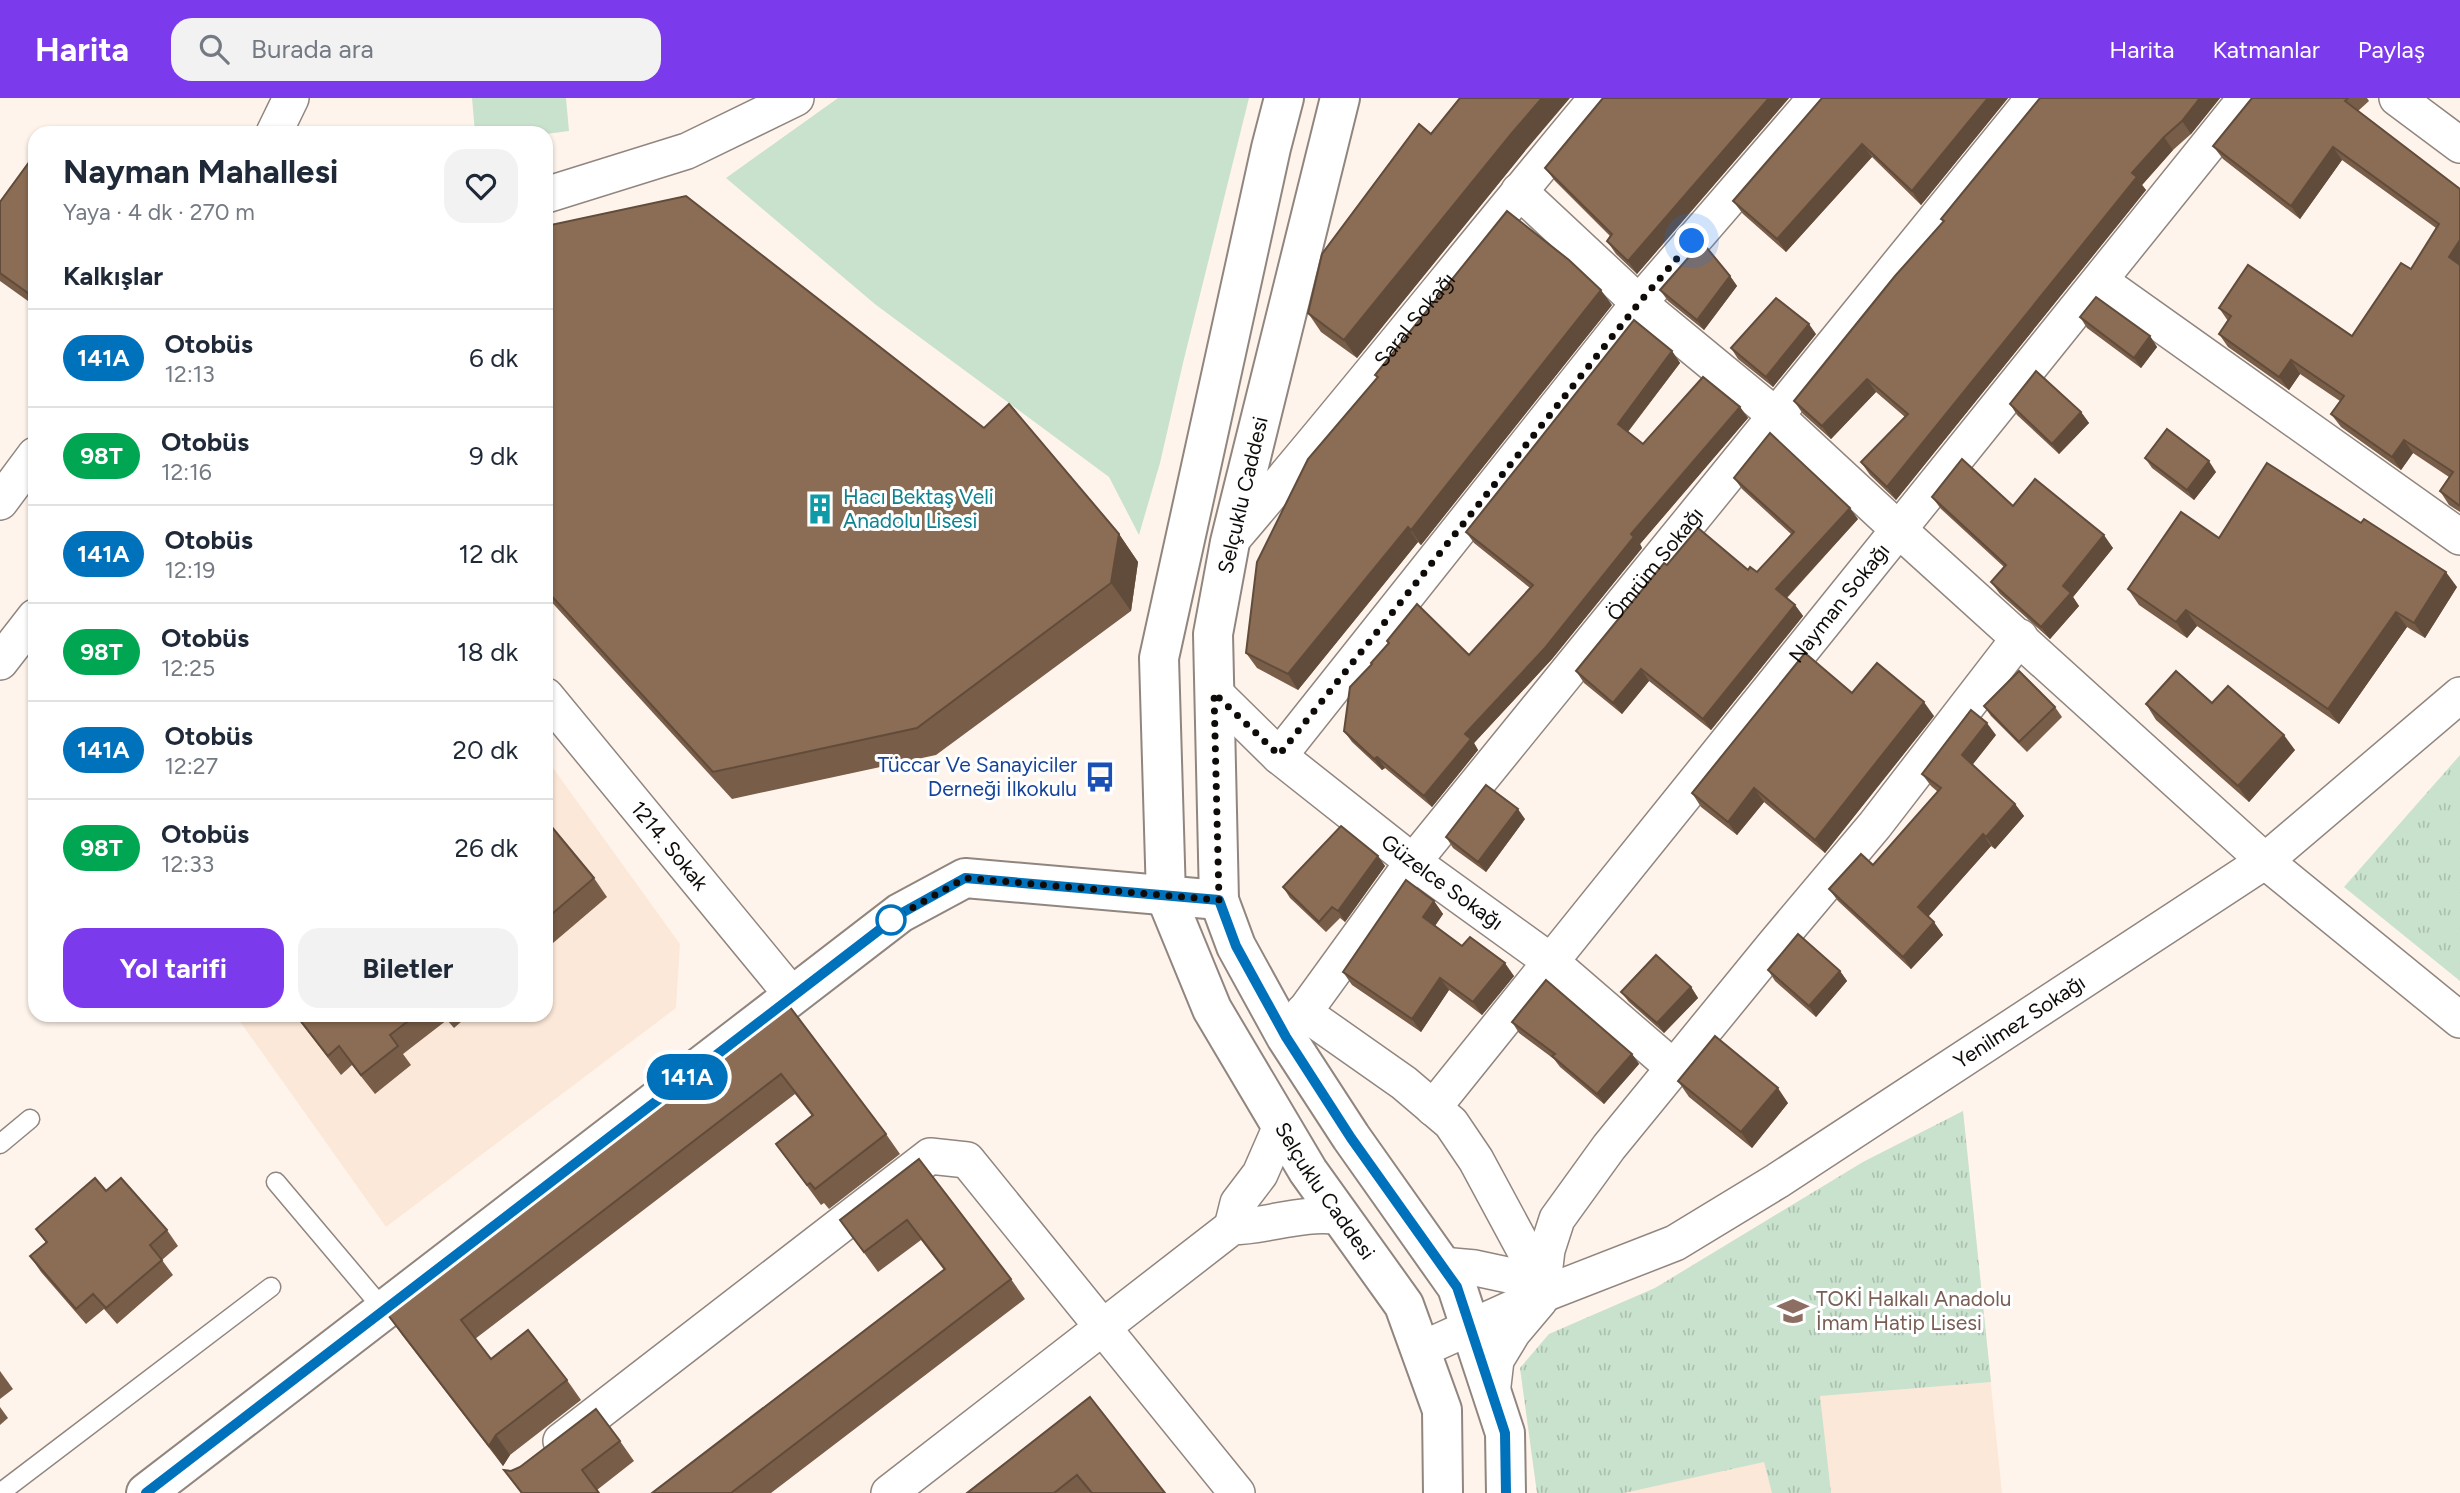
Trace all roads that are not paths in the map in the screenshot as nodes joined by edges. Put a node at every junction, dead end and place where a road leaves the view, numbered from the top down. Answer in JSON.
{"nodes":[{"id":1,"x":291,"y":98,"type":"edge"},
{"id":2,"x":796,"y":98,"type":"edge"},
{"id":3,"x":1284,"y":98,"type":"edge"},
{"id":4,"x":1340,"y":98,"type":"edge"},
{"id":5,"x":1597,"y":98,"type":"edge"},
{"id":6,"x":1816,"y":98,"type":"edge"},
{"id":7,"x":2034,"y":98,"type":"edge"},
{"id":8,"x":2245,"y":98,"type":"edge"},
{"id":9,"x":2397,"y":98,"type":"edge"},
{"id":10,"x":277,"y":126,"type":"edge"},
{"id":11,"x":2460,"y":145,"type":"edge"},
{"id":12,"x":1519,"y":191,"type":"junction"},
{"id":13,"x":553,"y":193,"type":"edge"},
{"id":14,"x":2100,"y":281,"type":"junction"},
{"id":15,"x":1639,"y":303,"type":"junction"},
{"id":16,"x":1775,"y":415,"type":"junction"},
{"id":17,"x":28,"y":465,"type":"edge"},
{"id":18,"x":0,"y":502,"type":"edge"},
{"id":19,"x":1898,"y":529,"type":"junction"},
{"id":20,"x":2460,"y":537,"type":"edge"},
{"id":21,"x":1230,"y":542,"type":"junction"},
{"id":22,"x":28,"y":626,"type":"edge"},
{"id":23,"x":2020,"y":637,"type":"junction"},
{"id":24,"x":0,"y":662,"type":"edge"},
{"id":25,"x":1214,"y":693,"type":"junction"},
{"id":26,"x":2460,"y":695,"type":"edge"},
{"id":27,"x":553,"y":704,"type":"edge"},
{"id":28,"x":1279,"y":755,"type":"junction"},
{"id":29,"x":2266,"y":861,"type":"junction"},
{"id":30,"x":1413,"y":862,"type":"junction"},
{"id":31,"x":1166,"y":897,"type":"junction"},
{"id":32,"x":1219,"y":900,"type":"junction"},
{"id":33,"x":1549,"y":961,"type":"junction"},
{"id":34,"x":793,"y":996,"type":"junction"},
{"id":35,"x":2460,"y":1020,"type":"edge"},
{"id":36,"x":1295,"y":1024,"type":"junction"},
{"id":37,"x":1675,"y":1066,"type":"junction"},
{"id":38,"x":1433,"y":1108,"type":"junction"},
{"id":39,"x":30,"y":1119,"type":"dead end"},
{"id":40,"x":1281,"y":1126,"type":"junction"},
{"id":41,"x":0,"y":1144,"type":"edge"},
{"id":42,"x":276,"y":1182,"type":"dead end"},
{"id":43,"x":1341,"y":1217,"type":"junction"},
{"id":44,"x":1232,"y":1227,"type":"junction"},
{"id":45,"x":1441,"y":1265,"type":"junction"},
{"id":46,"x":271,"y":1287,"type":"dead end"},
{"id":47,"x":1545,"y":1290,"type":"junction"},
{"id":48,"x":384,"y":1310,"type":"junction"},
{"id":49,"x":1470,"y":1327,"type":"junction"},
{"id":50,"x":1104,"y":1328,"type":"junction"},
{"id":51,"x":1420,"y":1350,"type":"junction"},
{"id":52,"x":1492,"y":1394,"type":"junction"},
{"id":53,"x":534,"y":1463,"type":"edge"},
{"id":54,"x":0,"y":1493,"type":"edge"},
{"id":55,"x":146,"y":1493,"type":"edge"},
{"id":56,"x":889,"y":1493,"type":"edge"},
{"id":57,"x":1237,"y":1493,"type":"edge"},
{"id":58,"x":1443,"y":1493,"type":"edge"},
{"id":59,"x":1506,"y":1493,"type":"edge"}],
"edges":[{"from":1,"to":10,"type":"street"},
{"from":2,"to":13,"type":"street"},
{"from":3,"to":31,"type":"main road","name":"Selçuklu Caddesi"},
{"from":4,"to":21,"type":"main road","name":"Selçuklu Caddesi"},
{"from":5,"to":12,"type":"street","name":"Saral Sokağı"},
{"from":6,"to":15,"type":"street"},
{"from":7,"to":16,"type":"street","name":"Ömrüm Sokağı"},
{"from":8,"to":14,"type":"street","name":"Nayman Sokağı"},
{"from":9,"to":11,"type":"street"},
{"from":12,"to":15,"type":"street"},
{"from":12,"to":21,"type":"street","name":"Saral Sokağı"},
{"from":14,"to":19,"type":"street","name":"Nayman Sokağı"},
{"from":14,"to":20,"type":"street"},
{"from":15,"to":16,"type":"street"},
{"from":15,"to":28,"type":"street"},
{"from":16,"to":19,"type":"street"},
{"from":16,"to":30,"type":"street","name":"Ömrüm Sokağı"},
{"from":17,"to":18,"type":"street"},
{"from":19,"to":23,"type":"street"},
{"from":19,"to":33,"type":"street","name":"Nayman Sokağı"},
{"from":21,"to":25,"type":"main road","name":"Selçuklu Caddesi"},
{"from":22,"to":24,"type":"street"},
{"from":23,"to":29,"type":"street"},
{"from":23,"to":37,"type":"street"},
{"from":25,"to":28,"type":"street","name":"Güzelce Sokağı"},
{"from":25,"to":32,"type":"main road","name":"Selçuklu Caddesi"},
{"from":26,"to":29,"type":"street","name":"Yenilmez Sokağı"},
{"from":27,"to":34,"type":"street","name":"1214. Sokak"},
{"from":28,"to":30,"type":"street","name":"Güzelce Sokağı"},
{"from":29,"to":35,"type":"street"},
{"from":29,"to":47,"type":"street","name":"Yenilmez Sokağı"},
{"from":30,"to":33,"type":"street","name":"Güzelce Sokağı"},
{"from":30,"to":36,"type":"street","name":"Ömrüm Sokağı"},
{"from":31,"to":32,"type":"main road"},
{"from":31,"to":34,"type":"main road"},
{"from":31,"to":40,"type":"main road","name":"Selçuklu Caddesi"},
{"from":32,"to":36,"type":"main road","name":"Selçuklu Caddesi"},
{"from":33,"to":37,"type":"street","name":"Güzelce Sokağı"},
{"from":33,"to":38,"type":"street","name":"Nayman Sokağı"},
{"from":34,"to":48,"type":"main road"},
{"from":36,"to":38,"type":"street"},
{"from":36,"to":45,"type":"main road","name":"Selçuklu Caddesi"},
{"from":37,"to":47,"type":"street"},
{"from":38,"to":47,"type":"street"},
{"from":39,"to":41,"type":"lane"},
{"from":40,"to":43,"type":"main road","name":"Selçuklu Caddesi"},
{"from":40,"to":44,"type":"street"},
{"from":42,"to":48,"type":"lane"},
{"from":43,"to":44,"type":"street"},
{"from":43,"to":51,"type":"main road","name":"Selçuklu Caddesi"},
{"from":44,"to":50,"type":"street"},
{"from":45,"to":47,"type":"street"},
{"from":45,"to":49,"type":"main road","name":"Selçuklu Caddesi"},
{"from":46,"to":54,"type":"lane"},
{"from":47,"to":49,"type":"street","name":"Yenilmez Sokağı"},
{"from":47,"to":52,"type":"street"},
{"from":48,"to":55,"type":"main road"},
{"from":49,"to":51,"type":"street","name":"Yenilmez Sokağı"},
{"from":49,"to":52,"type":"main road","name":"Selçuklu Caddesi"},
{"from":50,"to":53,"type":"street"},
{"from":50,"to":56,"type":"street"},
{"from":50,"to":57,"type":"street"},
{"from":51,"to":58,"type":"main road","name":"Selçuklu Caddesi"},
{"from":52,"to":59,"type":"main road","name":"Selçuklu Caddesi"}]}
